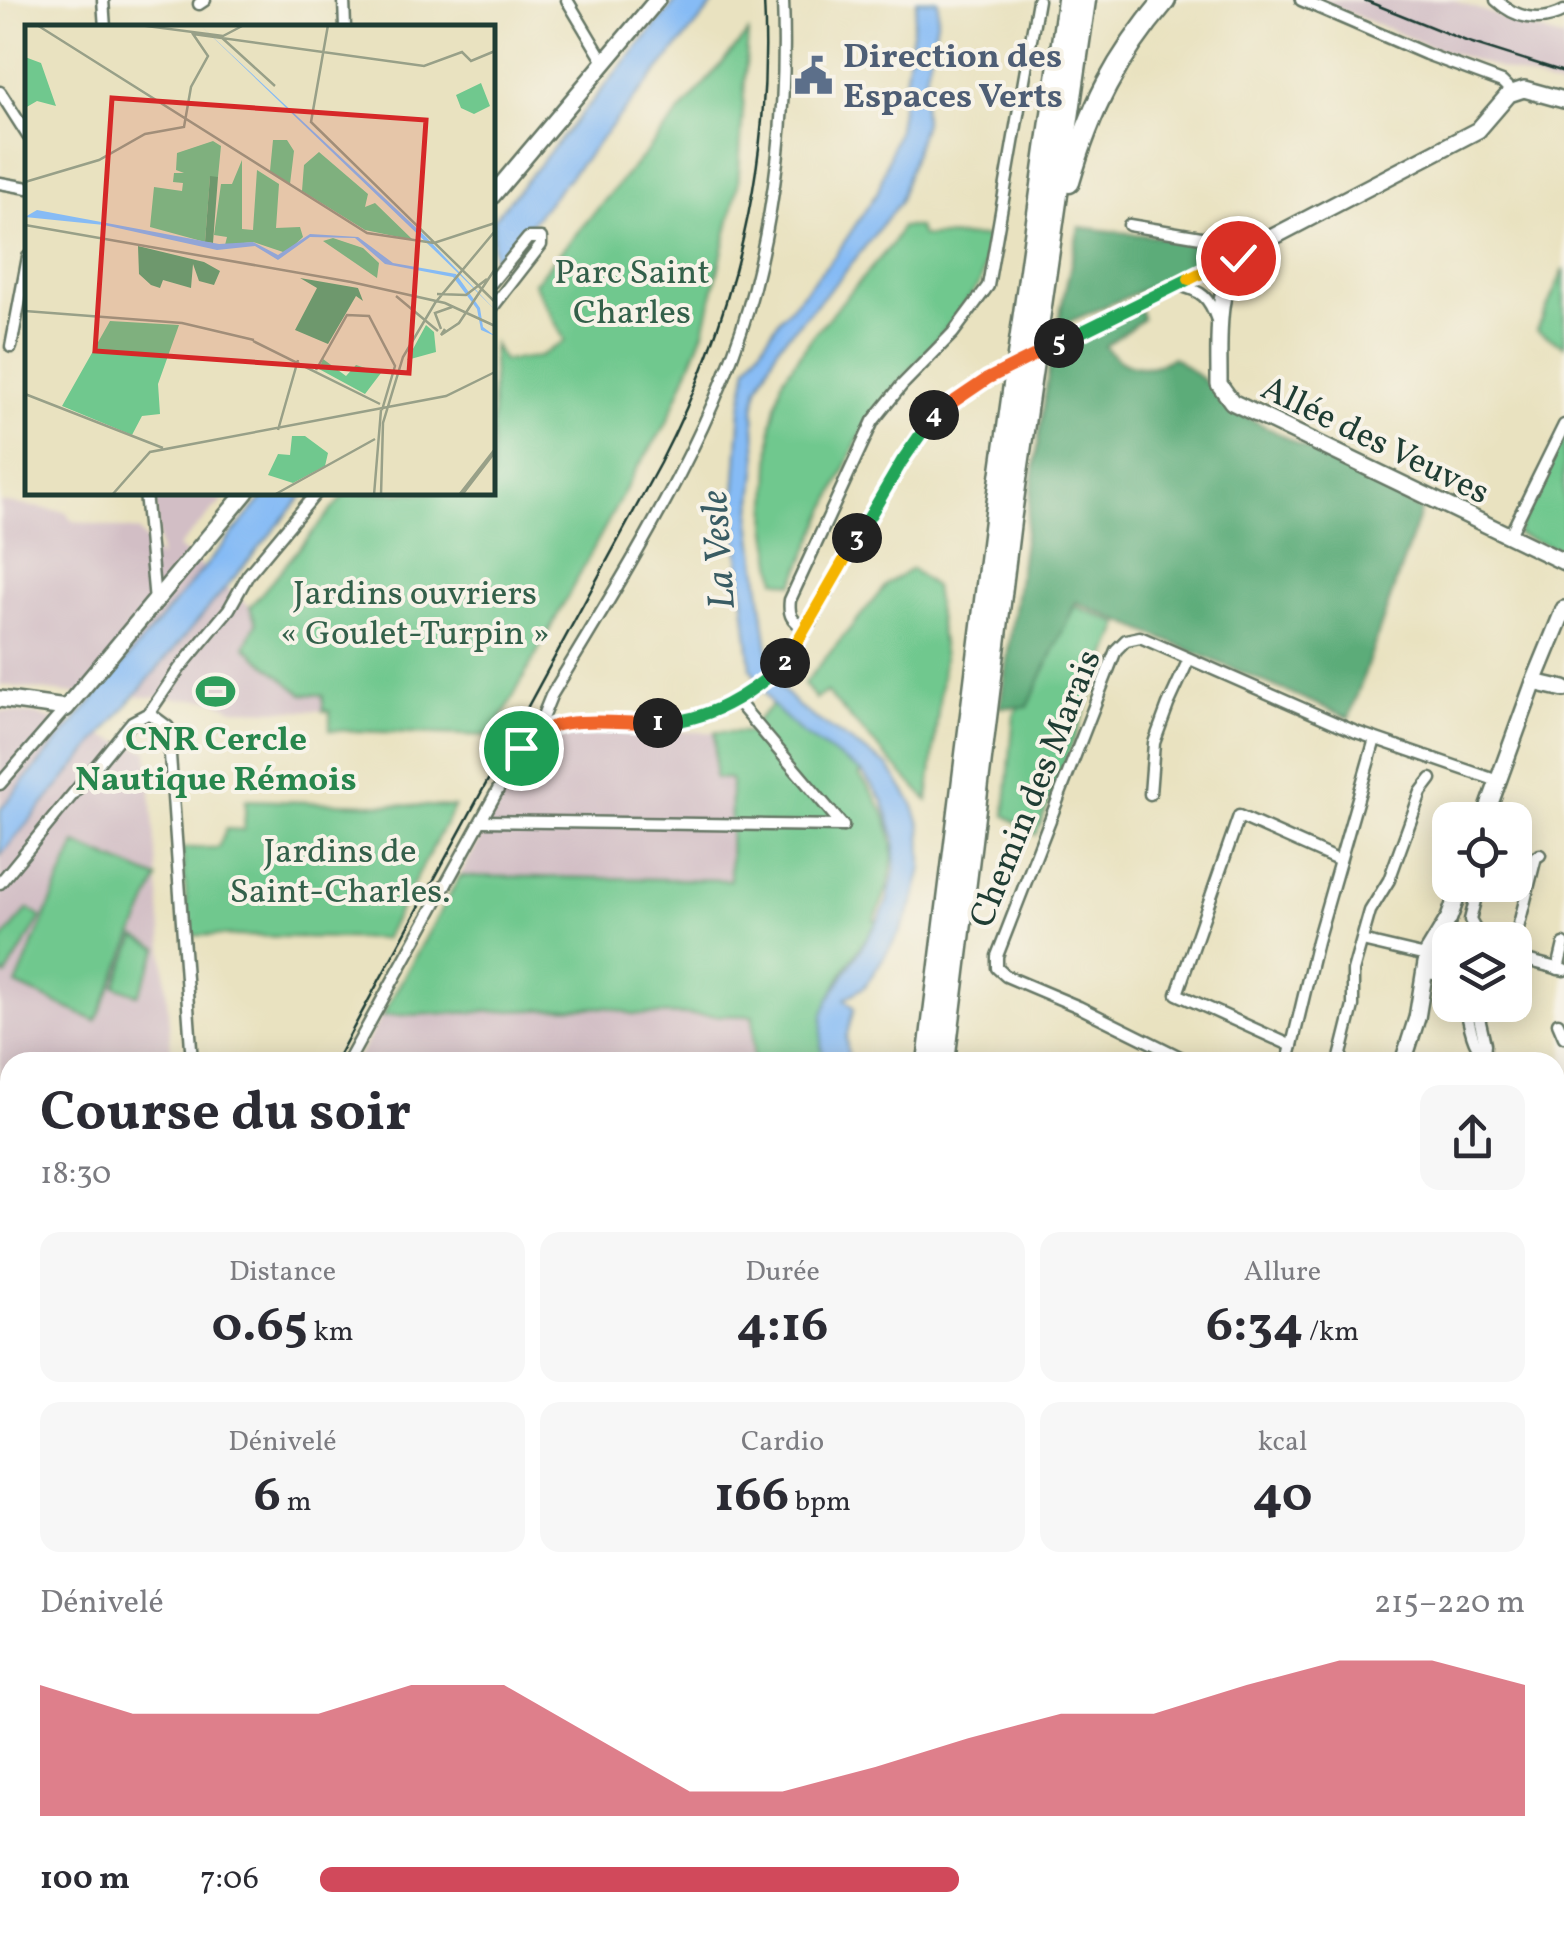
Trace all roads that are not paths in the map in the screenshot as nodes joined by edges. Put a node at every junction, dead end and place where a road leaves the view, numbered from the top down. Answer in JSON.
{"nodes":[{"id":1,"x":102,"y":0,"type":"edge"},
{"id":2,"x":344,"y":0,"type":"edge"},
{"id":3,"x":567,"y":0,"type":"edge"},
{"id":4,"x":657,"y":0,"type":"edge"},
{"id":5,"x":783,"y":0,"type":"edge"},
{"id":6,"x":1038,"y":0,"type":"edge"},
{"id":7,"x":1068,"y":0,"type":"edge"},
{"id":8,"x":1084,"y":0,"type":"edge"},
{"id":9,"x":1164,"y":0,"type":"edge"},
{"id":10,"x":1300,"y":0,"type":"edge"},
{"id":11,"x":1496,"y":0,"type":"edge"},
{"id":12,"x":1564,"y":12,"type":"edge"},
{"id":13,"x":105,"y":25,"type":"edge"},
{"id":14,"x":345,"y":25,"type":"edge"},
{"id":15,"x":604,"y":62,"type":"junction"},
{"id":16,"x":1518,"y":91,"type":"junction"},
{"id":17,"x":0,"y":92,"type":"edge"},
{"id":18,"x":1564,"y":100,"type":"edge"},
{"id":19,"x":25,"y":131,"type":"edge"},
{"id":20,"x":0,"y":183,"type":"edge"},
{"id":21,"x":25,"y":187,"type":"edge"},
{"id":22,"x":495,"y":192,"type":"edge"},
{"id":23,"x":1129,"y":224,"type":"dead end"},
{"id":24,"x":1244,"y":252,"type":"junction"},
{"id":25,"x":1047,"y":262,"type":"junction"},
{"id":26,"x":25,"y":273,"type":"edge"},
{"id":27,"x":495,"y":278,"type":"edge"},
{"id":28,"x":1177,"y":285,"type":"junction"},
{"id":29,"x":1033,"y":297,"type":"junction"},
{"id":30,"x":495,"y":304,"type":"edge"},
{"id":31,"x":1220,"y":328,"type":"junction"},
{"id":32,"x":11,"y":347,"type":"dead end"},
{"id":33,"x":1564,"y":425,"type":"edge"},
{"id":34,"x":145,"y":495,"type":"edge"},
{"id":35,"x":243,"y":495,"type":"edge"},
{"id":36,"x":314,"y":495,"type":"edge"},
{"id":37,"x":1509,"y":537,"type":"junction"},
{"id":38,"x":1564,"y":562,"type":"edge"},
{"id":39,"x":155,"y":600,"type":"junction"},
{"id":40,"x":1564,"y":609,"type":"edge"},
{"id":41,"x":805,"y":629,"type":"junction"},
{"id":42,"x":1190,"y":659,"type":"junction"},
{"id":43,"x":1548,"y":686,"type":"edge"},
{"id":44,"x":0,"y":700,"type":"edge"},
{"id":45,"x":737,"y":701,"type":"junction"},
{"id":46,"x":66,"y":708,"type":"junction"},
{"id":47,"x":149,"y":708,"type":"junction"},
{"id":48,"x":536,"y":733,"type":"junction"},
{"id":49,"x":1376,"y":739,"type":"junction"},
{"id":50,"x":1431,"y":779,"type":"dead end"},
{"id":51,"x":1498,"y":781,"type":"junction"},
{"id":52,"x":0,"y":784,"type":"edge"},
{"id":53,"x":1150,"y":794,"type":"dead end"},
{"id":54,"x":1490,"y":802,"type":"edge"},
{"id":55,"x":482,"y":822,"type":"junction"},
{"id":56,"x":1540,"y":856,"type":"dead end"},
{"id":57,"x":1340,"y":862,"type":"junction"},
{"id":58,"x":0,"y":883,"type":"edge"},
{"id":59,"x":1520,"y":922,"type":"edge"},
{"id":60,"x":1362,"y":941,"type":"junction"},
{"id":61,"x":1564,"y":944,"type":"edge"},
{"id":62,"x":1432,"y":952,"type":"edge"},
{"id":63,"x":1532,"y":961,"type":"edge"},
{"id":64,"x":1432,"y":969,"type":"edge"},
{"id":65,"x":1561,"y":969,"type":"edge"},
{"id":66,"x":1432,"y":986,"type":"edge"},
{"id":67,"x":1417,"y":1018,"type":"junction"},
{"id":68,"x":1470,"y":1022,"type":"edge"},
{"id":69,"x":1480,"y":1022,"type":"edge"},
{"id":70,"x":1558,"y":1022,"type":"dead end"},
{"id":71,"x":1564,"y":1037,"type":"edge"},
{"id":72,"x":1292,"y":1046,"type":"junction"},
{"id":73,"x":191,"y":1052,"type":"edge"},
{"id":74,"x":354,"y":1052,"type":"edge"},
{"id":75,"x":929,"y":1052,"type":"edge"},
{"id":76,"x":945,"y":1052,"type":"edge"},
{"id":77,"x":1170,"y":1052,"type":"edge"},
{"id":78,"x":1290,"y":1052,"type":"edge"},
{"id":79,"x":1342,"y":1052,"type":"edge"},
{"id":80,"x":1405,"y":1052,"type":"edge"},
{"id":81,"x":1479,"y":1052,"type":"edge"},
{"id":82,"x":1484,"y":1052,"type":"edge"}],
"edges":[{"from":1,"to":13,"type":"street"},
{"from":2,"to":14,"type":"street"},
{"from":3,"to":15,"type":"street"},
{"from":4,"to":15,"type":"street"},
{"from":5,"to":48,"type":"street"},
{"from":6,"to":41,"type":"street"},
{"from":7,"to":29,"type":"highway"},
{"from":8,"to":25,"type":"highway"},
{"from":9,"to":25,"type":"highway"},
{"from":10,"to":16,"type":"street"},
{"from":11,"to":12,"type":"street"},
{"from":15,"to":22,"type":"street"},
{"from":16,"to":18,"type":"street"},
{"from":16,"to":24,"type":"street"},
{"from":17,"to":19,"type":"street"},
{"from":20,"to":21,"type":"street"},
{"from":23,"to":24,"type":"street"},
{"from":24,"to":28,"type":"street"},
{"from":24,"to":31,"type":"street","name":"Allée des Veuves"},
{"from":25,"to":29,"type":"highway"},
{"from":26,"to":32,"type":"street"},
{"from":27,"to":30,"type":"street"},
{"from":28,"to":31,"type":"street"},
{"from":28,"to":41,"type":"street","bridge":true},
{"from":29,"to":75,"type":"highway"},
{"from":29,"to":76,"type":"highway"},
{"from":31,"to":37,"type":"street","name":"Allée des Veuves"},
{"from":33,"to":37,"type":"street"},
{"from":34,"to":39,"type":"street"},
{"from":35,"to":39,"type":"street"},
{"from":36,"to":47,"type":"street"},
{"from":37,"to":38,"type":"street","name":"Allée des Veuves"},
{"from":39,"to":46,"type":"street"},
{"from":40,"to":43,"type":"street"},
{"from":41,"to":45,"type":"street"},
{"from":42,"to":49,"type":"street","name":"Chemin des Marais"},
{"from":42,"to":53,"type":"street"},
{"from":42,"to":77,"type":"street","name":"Chemin des Marais"},
{"from":43,"to":51,"type":"street"},
{"from":44,"to":46,"type":"street"},
{"from":45,"to":48,"type":"street"},
{"from":45,"to":55,"type":"street"},
{"from":46,"to":52,"type":"street"},
{"from":47,"to":58,"type":"street"},
{"from":47,"to":73,"type":"street"},
{"from":48,"to":55,"type":"street"},
{"from":49,"to":51,"type":"street","name":"Chemin des Marais"},
{"from":49,"to":57,"type":"street"},
{"from":50,"to":60,"type":"street"},
{"from":51,"to":54,"type":"street"},
{"from":55,"to":74,"type":"street"},
{"from":56,"to":59,"type":"street"},
{"from":57,"to":72,"type":"street"},
{"from":57,"to":72,"type":"street"},
{"from":60,"to":62,"type":"street"},
{"from":60,"to":79,"type":"street"},
{"from":61,"to":65,"type":"street"},
{"from":63,"to":65,"type":"street"},
{"from":64,"to":67,"type":"street"},
{"from":66,"to":67,"type":"street"},
{"from":67,"to":80,"type":"street"},
{"from":68,"to":81,"type":"street"},
{"from":69,"to":82,"type":"street"},
{"from":70,"to":71,"type":"street"},
{"from":72,"to":78,"type":"street"}]}
